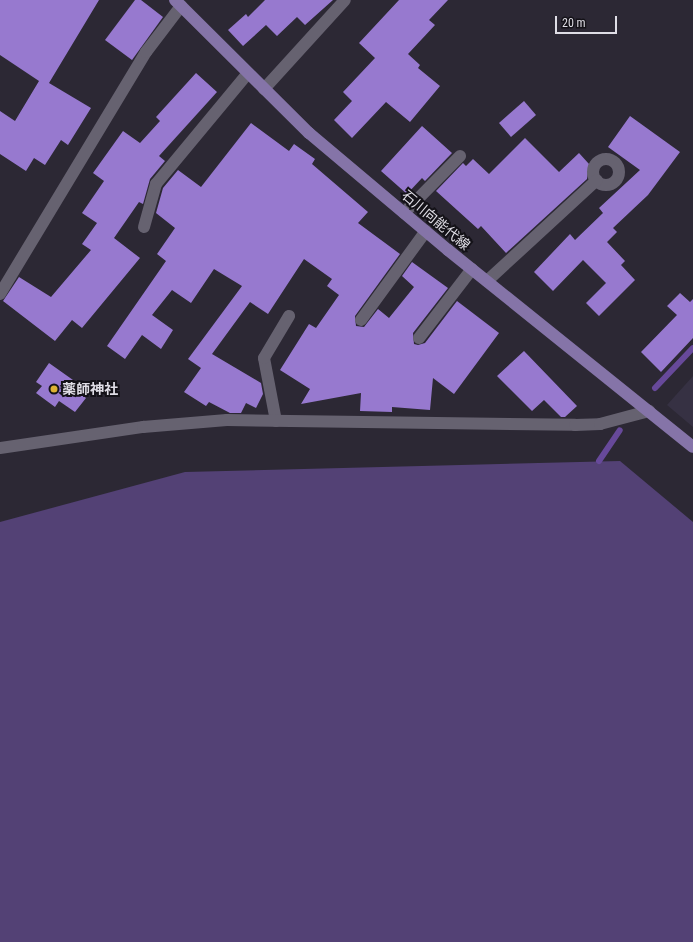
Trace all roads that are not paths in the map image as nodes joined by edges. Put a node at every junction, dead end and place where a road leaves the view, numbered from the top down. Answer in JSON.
{"nodes":[{"id":1,"x":345,"y":0,"type":"edge"},
{"id":2,"x":178,"y":3,"type":"edge"},
{"id":3,"x":248,"y":73,"type":"junction"},
{"id":4,"x":264,"y":89,"type":"junction"},
{"id":5,"x":460,"y":156,"type":"dead end"},
{"id":6,"x":597,"y":180,"type":"dead end"},
{"id":7,"x":404,"y":213,"type":"junction"},
{"id":8,"x":144,"y":226,"type":"dead end"},
{"id":9,"x":426,"y":231,"type":"junction"},
{"id":10,"x":472,"y":269,"type":"junction"},
{"id":11,"x":487,"y":281,"type":"junction"},
{"id":12,"x":0,"y":294,"type":"edge"},
{"id":13,"x":289,"y":316,"type":"dead end"},
{"id":14,"x":361,"y":320,"type":"dead end"},
{"id":15,"x":419,"y":338,"type":"dead end"},
{"id":16,"x":650,"y":411,"type":"junction"},
{"id":17,"x":276,"y":421,"type":"junction"},
{"id":18,"x":693,"y":447,"type":"edge"},
{"id":19,"x":0,"y":448,"type":"edge"}],
"edges":[{"from":1,"to":4,"type":"street"},
{"from":2,"to":3,"type":"main road","name":"石川向能代線"},
{"from":2,"to":12,"type":"street"},
{"from":3,"to":4,"type":"main road","name":"石川向能代線"},
{"from":3,"to":8,"type":"street"},
{"from":4,"to":7,"type":"main road","name":"石川向能代線"},
{"from":5,"to":7,"type":"street"},
{"from":6,"to":11,"type":"street"},
{"from":7,"to":9,"type":"main road","name":"石川向能代線"},
{"from":9,"to":10,"type":"main road","name":"石川向能代線"},
{"from":9,"to":14,"type":"street"},
{"from":10,"to":11,"type":"main road","name":"石川向能代線"},
{"from":10,"to":15,"type":"street"},
{"from":11,"to":16,"type":"main road","name":"石川向能代線"},
{"from":13,"to":17,"type":"street"},
{"from":16,"to":17,"type":"street"},
{"from":16,"to":18,"type":"main road","name":"石川向能代線"},
{"from":17,"to":19,"type":"street"}]}
